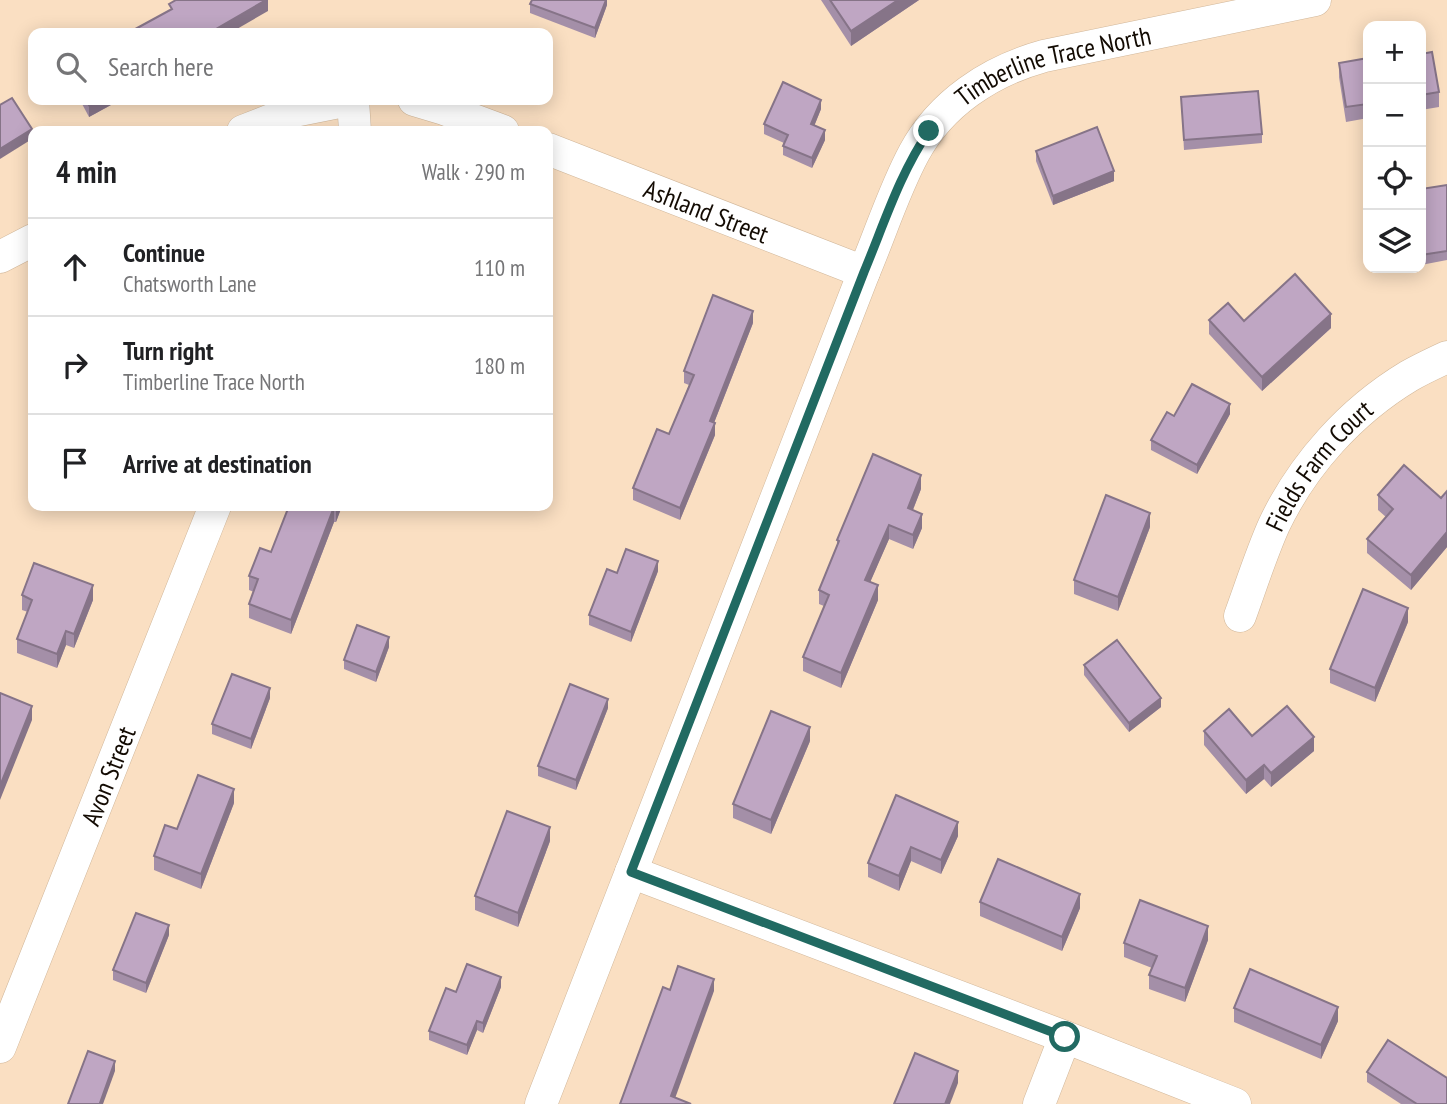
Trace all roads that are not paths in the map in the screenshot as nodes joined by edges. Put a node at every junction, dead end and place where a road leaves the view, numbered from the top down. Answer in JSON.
{"nodes":[{"id":1,"x":1315,"y":0,"type":"edge"},
{"id":2,"x":325,"y":105,"type":"edge"},
{"id":3,"x":352,"y":105,"type":"edge"},
{"id":4,"x":433,"y":105,"type":"edge"},
{"id":5,"x":256,"y":126,"type":"edge"},
{"id":6,"x":354,"y":126,"type":"edge"},
{"id":7,"x":490,"y":126,"type":"edge"},
{"id":8,"x":553,"y":151,"type":"edge"},
{"id":9,"x":28,"y":243,"type":"edge"},
{"id":10,"x":0,"y":257,"type":"edge"},
{"id":11,"x":864,"y":272,"type":"junction"},
{"id":12,"x":1447,"y":356,"type":"edge"},
{"id":13,"x":213,"y":511,"type":"edge"},
{"id":14,"x":1240,"y":615,"type":"dead end"},
{"id":15,"x":631,"y":872,"type":"junction"},
{"id":16,"x":1065,"y":1037,"type":"junction"},
{"id":17,"x":0,"y":1047,"type":"edge"},
{"id":18,"x":541,"y":1104,"type":"edge"},
{"id":19,"x":1039,"y":1104,"type":"edge"},
{"id":20,"x":1235,"y":1104,"type":"edge"}],
"edges":[{"from":1,"to":11,"type":"street","name":"Timberline Trace North"},
{"from":2,"to":5,"type":"street"},
{"from":3,"to":6,"type":"street"},
{"from":4,"to":7,"type":"street"},
{"from":8,"to":11,"type":"street","name":"Ashland Street"},
{"from":9,"to":10,"type":"street"},
{"from":11,"to":15,"type":"street","name":"Timberline Trace North"},
{"from":12,"to":14,"type":"street","name":"Fields Farm Court"},
{"from":13,"to":17,"type":"street","name":"Avon Street"},
{"from":15,"to":16,"type":"street"},
{"from":15,"to":18,"type":"street","name":"Timberline Trace North"},
{"from":16,"to":19,"type":"street"},
{"from":16,"to":20,"type":"street"}]}
